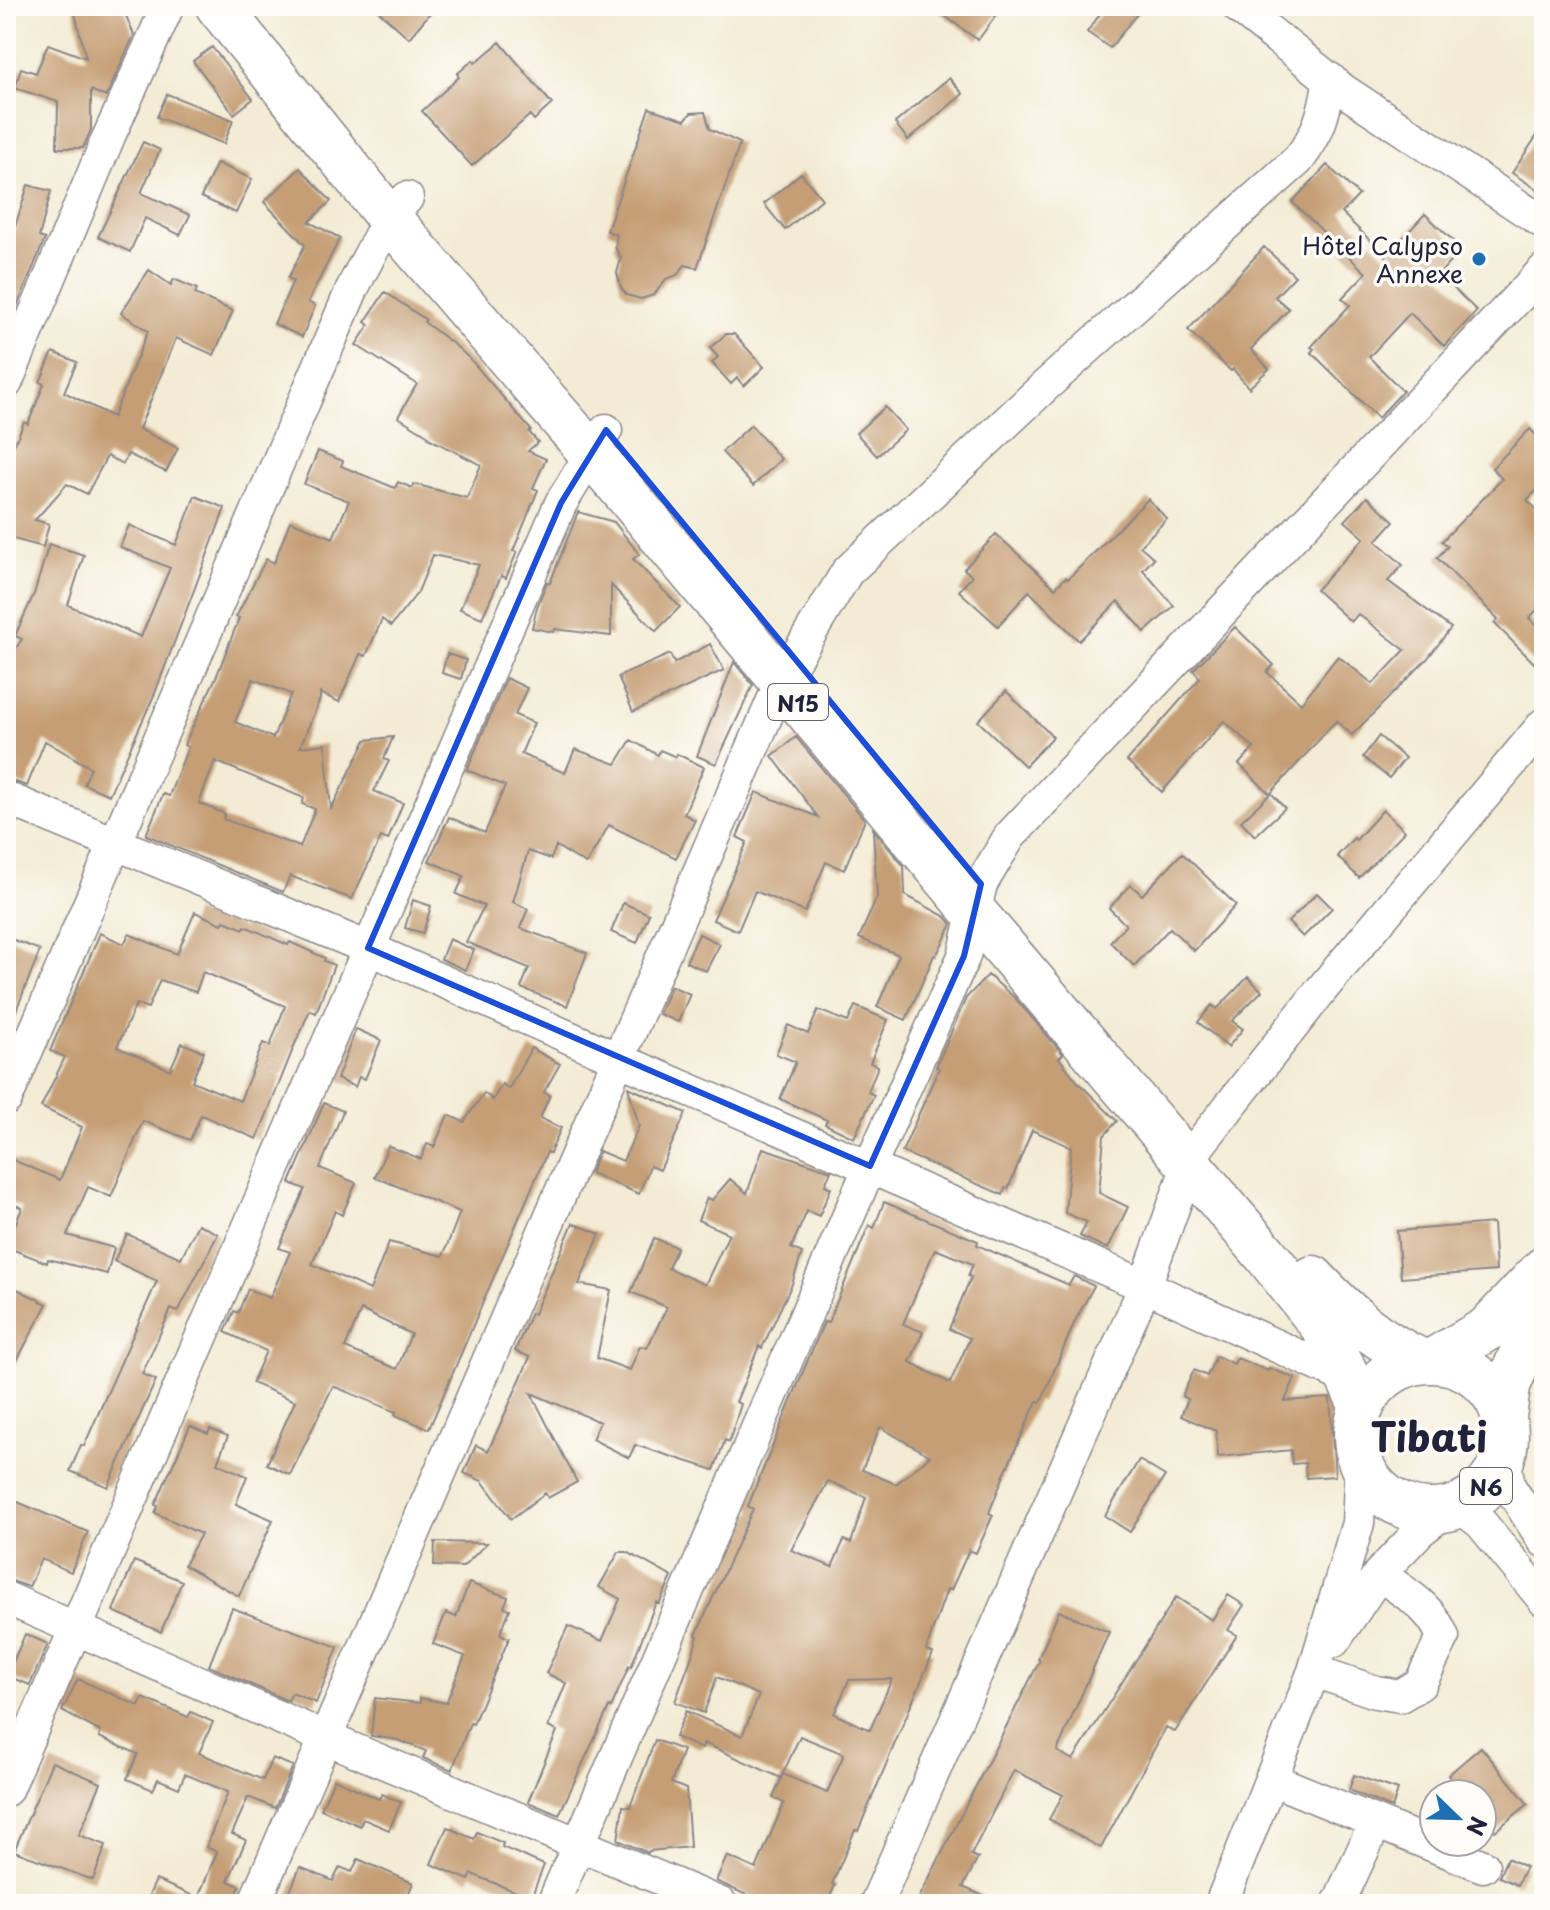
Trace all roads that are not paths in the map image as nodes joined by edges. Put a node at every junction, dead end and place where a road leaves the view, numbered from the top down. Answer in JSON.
{"nodes":[{"id":1,"x":168,"y":6,"type":"edge"},
{"id":2,"x":218,"y":6,"type":"edge"},
{"id":3,"x":250,"y":6,"type":"edge"},
{"id":4,"x":1242,"y":8,"type":"edge"},
{"id":5,"x":1330,"y":79,"type":"junction"},
{"id":6,"x":398,"y":208,"type":"junction"},
{"id":7,"x":1544,"y":223,"type":"edge"},
{"id":8,"x":1544,"y":270,"type":"edge"},
{"id":9,"x":6,"y":383,"type":"edge"},
{"id":10,"x":598,"y":441,"type":"junction"},
{"id":11,"x":787,"y":671,"type":"junction"},
{"id":12,"x":1544,"y":724,"type":"edge"},
{"id":13,"x":6,"y":798,"type":"edge"},
{"id":14,"x":115,"y":843,"type":"junction"},
{"id":15,"x":978,"y":899,"type":"junction"},
{"id":16,"x":368,"y":948,"type":"junction"},
{"id":17,"x":618,"y":1059,"type":"junction"},
{"id":18,"x":6,"y":1099,"type":"edge"},
{"id":19,"x":1194,"y":1156,"type":"junction"},
{"id":20,"x":870,"y":1166,"type":"junction"},
{"id":21,"x":1544,"y":1269,"type":"edge"},
{"id":22,"x":1145,"y":1286,"type":"junction"},
{"id":23,"x":1544,"y":1298,"type":"edge"},
{"id":24,"x":1427,"y":1361,"type":"junction"},
{"id":25,"x":1356,"y":1393,"type":"junction"},
{"id":26,"x":1504,"y":1437,"type":"junction"},
{"id":27,"x":1361,"y":1462,"type":"junction"},
{"id":28,"x":1454,"y":1508,"type":"junction"},
{"id":29,"x":1544,"y":1541,"type":"edge"},
{"id":30,"x":1379,"y":1574,"type":"junction"},
{"id":31,"x":6,"y":1598,"type":"edge"},
{"id":32,"x":1544,"y":1600,"type":"edge"},
{"id":33,"x":75,"y":1628,"type":"junction"},
{"id":34,"x":1314,"y":1671,"type":"junction"},
{"id":35,"x":326,"y":1738,"type":"junction"},
{"id":36,"x":1271,"y":1779,"type":"junction"},
{"id":37,"x":6,"y":1790,"type":"edge"},
{"id":38,"x":1376,"y":1822,"type":"junction"},
{"id":39,"x":579,"y":1844,"type":"junction"},
{"id":40,"x":1483,"y":1866,"type":"dead end"},
{"id":41,"x":254,"y":1904,"type":"edge"},
{"id":42,"x":553,"y":1904,"type":"edge"},
{"id":43,"x":721,"y":1904,"type":"edge"},
{"id":44,"x":876,"y":1904,"type":"edge"},
{"id":45,"x":1221,"y":1904,"type":"edge"},
{"id":46,"x":1338,"y":1904,"type":"edge"}],
"edges":[{"from":1,"to":9,"type":"street"},
{"from":2,"to":6,"type":"highway","number":"N15"},
{"from":3,"to":6,"type":"highway","number":"N15"},
{"from":4,"to":5,"type":"street"},
{"from":5,"to":7,"type":"street"},
{"from":5,"to":11,"type":"street"},
{"from":6,"to":10,"type":"highway","number":"N15"},
{"from":6,"to":14,"type":"street"},
{"from":8,"to":15,"type":"street"},
{"from":10,"to":11,"type":"highway","number":"N15"},
{"from":10,"to":16,"type":"street"},
{"from":11,"to":15,"type":"highway","number":"N15"},
{"from":11,"to":17,"type":"street"},
{"from":12,"to":19,"type":"street"},
{"from":13,"to":14,"type":"street"},
{"from":14,"to":16,"type":"street"},
{"from":14,"to":18,"type":"street"},
{"from":15,"to":19,"type":"highway","number":"N15"},
{"from":15,"to":20,"type":"street"},
{"from":16,"to":17,"type":"street"},
{"from":16,"to":33,"type":"street"},
{"from":17,"to":20,"type":"street"},
{"from":17,"to":35,"type":"street"},
{"from":19,"to":22,"type":"street"},
{"from":19,"to":24,"type":"highway","number":"N15"},
{"from":19,"to":25,"type":"highway","number":"N15"},
{"from":20,"to":22,"type":"street"},
{"from":20,"to":39,"type":"street"},
{"from":21,"to":24,"type":"highway"},
{"from":22,"to":25,"type":"street"},
{"from":22,"to":44,"type":"street"},
{"from":23,"to":26,"type":"highway","number":"N6"},
{"from":24,"to":25,"type":"highway"},
{"from":24,"to":26,"type":"highway"},
{"from":25,"to":27,"type":"highway"},
{"from":26,"to":28,"type":"highway","number":"N6"},
{"from":26,"to":29,"type":"street"},
{"from":27,"to":28,"type":"highway","number":"N6"},
{"from":27,"to":34,"type":"street"},
{"from":28,"to":30,"type":"street"},
{"from":28,"to":32,"type":"street"},
{"from":30,"to":34,"type":"street"},
{"from":30,"to":34,"type":"street"},
{"from":31,"to":33,"type":"street"},
{"from":33,"to":35,"type":"street"},
{"from":33,"to":37,"type":"street"},
{"from":34,"to":36,"type":"street"},
{"from":35,"to":39,"type":"street"},
{"from":35,"to":41,"type":"street"},
{"from":36,"to":38,"type":"street"},
{"from":36,"to":45,"type":"street"},
{"from":38,"to":40,"type":"street"},
{"from":38,"to":46,"type":"street"},
{"from":39,"to":42,"type":"street"},
{"from":39,"to":43,"type":"street"}]}
